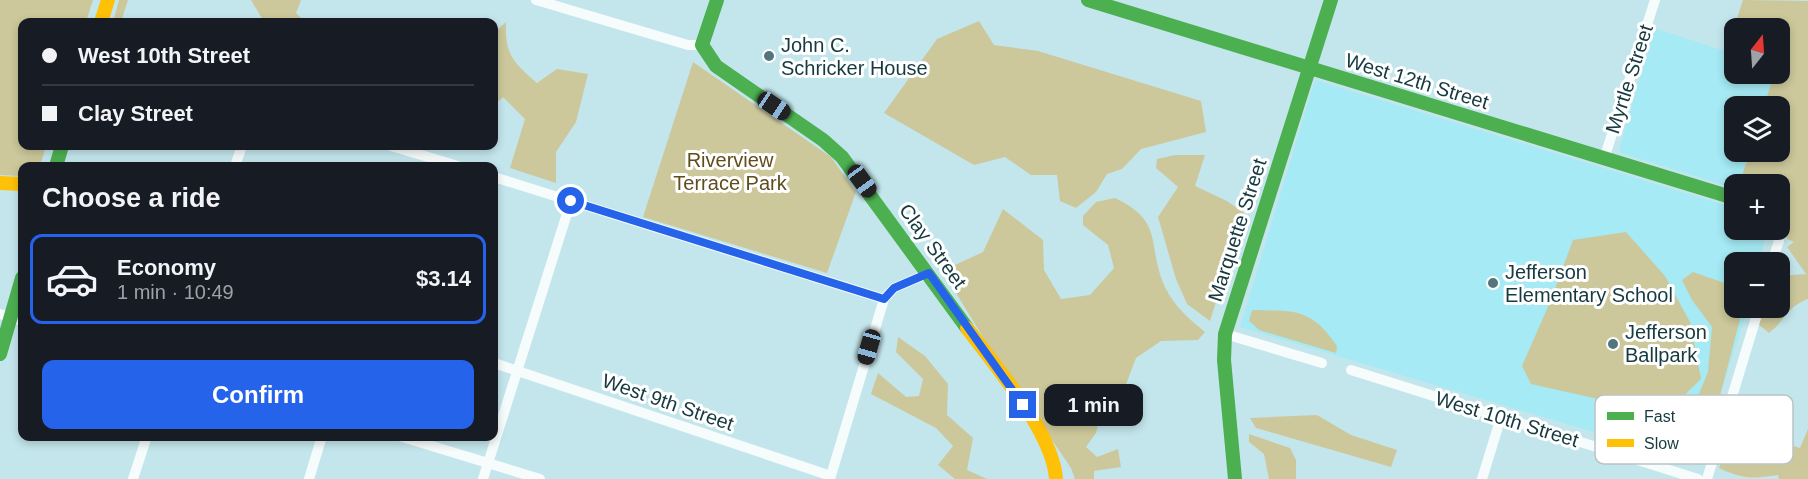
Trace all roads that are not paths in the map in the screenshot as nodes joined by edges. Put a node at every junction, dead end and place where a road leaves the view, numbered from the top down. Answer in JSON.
{"nodes":[{"id":1,"x":108,"y":0,"type":"edge"},
{"id":2,"x":536,"y":0,"type":"edge"},
{"id":3,"x":717,"y":0,"type":"edge"},
{"id":4,"x":1088,"y":0,"type":"edge"},
{"id":5,"x":1331,"y":0,"type":"edge"},
{"id":6,"x":1654,"y":0,"type":"edge"},
{"id":7,"x":102,"y":18,"type":"edge"},
{"id":8,"x":702,"y":45,"type":"junction"},
{"id":9,"x":1309,"y":69,"type":"junction"},
{"id":10,"x":404,"y":150,"type":"edge"},
{"id":11,"x":1604,"y":159,"type":"junction"},
{"id":12,"x":445,"y":162,"type":"edge"},
{"id":13,"x":498,"y":178,"type":"edge"},
{"id":14,"x":0,"y":183,"type":"edge"},
{"id":15,"x":18,"y":184,"type":"edge"},
{"id":16,"x":1724,"y":195,"type":"edge"},
{"id":17,"x":571,"y":201,"type":"junction"},
{"id":18,"x":929,"y":273,"type":"junction"},
{"id":19,"x":18,"y":293,"type":"edge"},
{"id":20,"x":884,"y":299,"type":"junction"},
{"id":21,"x":11,"y":317,"type":"edge"},
{"id":22,"x":1756,"y":318,"type":"edge"},
{"id":23,"x":1225,"y":334,"type":"junction"},
{"id":24,"x":0,"y":354,"type":"edge"},
{"id":25,"x":1322,"y":363,"type":"dead end"},
{"id":26,"x":498,"y":364,"type":"edge"},
{"id":27,"x":1351,"y":370,"type":"dead end"},
{"id":28,"x":518,"y":372,"type":"junction"},
{"id":29,"x":1733,"y":395,"type":"edge"},
{"id":30,"x":1501,"y":417,"type":"junction"},
{"id":31,"x":498,"y":433,"type":"edge"},
{"id":32,"x":145,"y":441,"type":"edge"},
{"id":33,"x":320,"y":441,"type":"edge"},
{"id":34,"x":415,"y":441,"type":"edge"},
{"id":35,"x":496,"y":441,"type":"edge"},
{"id":36,"x":1595,"y":447,"type":"edge"},
{"id":37,"x":488,"y":464,"type":"junction"},
{"id":38,"x":1650,"y":464,"type":"edge"},
{"id":39,"x":1712,"y":464,"type":"edge"},
{"id":40,"x":831,"y":477,"type":"edge"},
{"id":41,"x":134,"y":479,"type":"edge"},
{"id":42,"x":309,"y":479,"type":"edge"},
{"id":43,"x":483,"y":479,"type":"edge"},
{"id":44,"x":540,"y":479,"type":"edge"},
{"id":45,"x":1056,"y":479,"type":"edge"},
{"id":46,"x":1235,"y":479,"type":"edge"},
{"id":47,"x":1482,"y":479,"type":"edge"},
{"id":48,"x":1698,"y":479,"type":"edge"},
{"id":49,"x":1707,"y":479,"type":"edge"}],
"edges":[{"from":1,"to":7,"type":"street"},
{"from":2,"to":8,"type":"street"},
{"from":3,"to":8,"type":"street"},
{"from":4,"to":9,"type":"street","name":"West 12th Street"},
{"from":5,"to":9,"type":"street","name":"Marquette Street"},
{"from":6,"to":11,"type":"street","name":"Myrtle Street"},
{"from":8,"to":18,"type":"street","name":"Clay Street"},
{"from":9,"to":11,"type":"street","name":"West 12th Street"},
{"from":9,"to":23,"type":"street","name":"Marquette Street"},
{"from":10,"to":12,"type":"street"},
{"from":11,"to":16,"type":"street","name":"West 12th Street"},
{"from":13,"to":17,"type":"street"},
{"from":14,"to":15,"type":"street"},
{"from":17,"to":20,"type":"street"},
{"from":17,"to":28,"type":"street"},
{"from":18,"to":20,"type":"street"},
{"from":18,"to":45,"type":"street","name":"Clay Street"},
{"from":19,"to":21,"type":"street"},
{"from":20,"to":40,"type":"street"},
{"from":21,"to":24,"type":"street"},
{"from":22,"to":29,"type":"street"},
{"from":23,"to":25,"type":"street"},
{"from":23,"to":46,"type":"street","name":"Marquette Street"},
{"from":26,"to":28,"type":"street","name":"West 9th Street"},
{"from":27,"to":30,"type":"street","name":"West 10th Street"},
{"from":28,"to":31,"type":"street"},
{"from":28,"to":40,"type":"street","name":"West 9th Street"},
{"from":30,"to":36,"type":"street","name":"West 10th Street"},
{"from":30,"to":47,"type":"street"},
{"from":32,"to":41,"type":"street"},
{"from":33,"to":42,"type":"street"},
{"from":34,"to":37,"type":"street"},
{"from":35,"to":37,"type":"street"},
{"from":37,"to":43,"type":"street"},
{"from":37,"to":44,"type":"street"},
{"from":38,"to":48,"type":"street","name":"West 10th Street"},
{"from":39,"to":49,"type":"street"}]}
